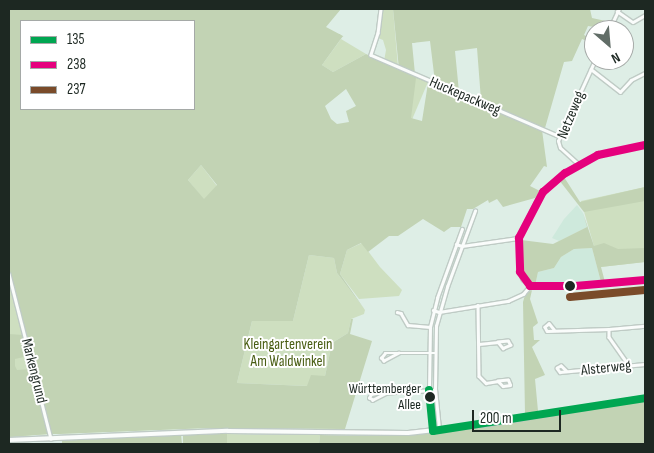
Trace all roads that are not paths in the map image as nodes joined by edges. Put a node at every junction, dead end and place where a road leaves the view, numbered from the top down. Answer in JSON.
{"nodes":[{"id":1,"x":381,"y":9,"type":"edge"},
{"id":2,"x":618,"y":10,"type":"edge"},
{"id":3,"x":645,"y":15,"type":"edge"},
{"id":4,"x":590,"y":70,"type":"edge"},
{"id":5,"x":593,"y":70,"type":"edge"},
{"id":6,"x":645,"y":73,"type":"edge"},
{"id":7,"x":560,"y":136,"type":"junction"},
{"id":8,"x":645,"y":145,"type":"edge"},
{"id":9,"x":579,"y":165,"type":"junction"},
{"id":10,"x":475,"y":211,"type":"dead end"},
{"id":11,"x":462,"y":229,"type":"dead end"},
{"id":12,"x":519,"y":238,"type":"junction"},
{"id":13,"x":456,"y":244,"type":"junction"},
{"id":14,"x":462,"y":246,"type":"junction"},
{"id":15,"x":9,"y":274,"type":"edge"},
{"id":16,"x":645,"y":280,"type":"edge"},
{"id":17,"x":530,"y":286,"type":"junction"},
{"id":18,"x":478,"y":305,"type":"junction"},
{"id":19,"x":433,"y":310,"type":"junction"},
{"id":20,"x":397,"y":312,"type":"dead end"},
{"id":21,"x":439,"y":312,"type":"junction"},
{"id":22,"x":645,"y":326,"type":"edge"},
{"id":23,"x":430,"y":327,"type":"junction"},
{"id":24,"x":554,"y":330,"type":"dead end"},
{"id":25,"x":609,"y":330,"type":"junction"},
{"id":26,"x":498,"y":342,"type":"dead end"},
{"id":27,"x":478,"y":344,"type":"junction"},
{"id":28,"x":399,"y":353,"type":"junction"},
{"id":29,"x":429,"y":353,"type":"junction"},
{"id":30,"x":435,"y":353,"type":"junction"},
{"id":31,"x":645,"y":364,"type":"edge"},
{"id":32,"x":628,"y":366,"type":"junction"},
{"id":33,"x":566,"y":371,"type":"dead end"},
{"id":34,"x":498,"y":381,"type":"dead end"},
{"id":35,"x":429,"y":390,"type":"junction"},
{"id":36,"x":435,"y":390,"type":"junction"},
{"id":37,"x":387,"y":393,"type":"junction"},
{"id":38,"x":645,"y":398,"type":"edge"},
{"id":39,"x":439,"y":430,"type":"junction"},
{"id":40,"x":433,"y":431,"type":"junction"},
{"id":41,"x":51,"y":438,"type":"junction"},
{"id":42,"x":9,"y":440,"type":"edge"}],
"edges":[{"from":1,"to":7,"type":"street","name":"Huckepackweg"},
{"from":2,"to":3,"type":"street"},
{"from":4,"to":7,"type":"street","name":"Netzeweg"},
{"from":5,"to":6,"type":"street"},
{"from":7,"to":9,"type":"street","name":"Netzeweg"},
{"from":8,"to":9,"type":"street"},
{"from":9,"to":12,"type":"street"},
{"from":10,"to":14,"type":"street"},
{"from":11,"to":13,"type":"street"},
{"from":12,"to":14,"type":"street"},
{"from":12,"to":17,"type":"street"},
{"from":13,"to":14,"type":"street"},
{"from":13,"to":19,"type":"street"},
{"from":14,"to":21,"type":"street"},
{"from":15,"to":41,"type":"street","name":"Markengrund"},
{"from":16,"to":17,"type":"street"},
{"from":17,"to":18,"type":"street"},
{"from":18,"to":21,"type":"street"},
{"from":18,"to":27,"type":"street"},
{"from":19,"to":21,"type":"street"},
{"from":19,"to":23,"type":"street"},
{"from":20,"to":23,"type":"street"},
{"from":21,"to":30,"type":"street"},
{"from":22,"to":25,"type":"street"},
{"from":23,"to":29,"type":"street"},
{"from":24,"to":25,"type":"street"},
{"from":25,"to":32,"type":"street"},
{"from":26,"to":27,"type":"street"},
{"from":27,"to":34,"type":"street"},
{"from":28,"to":28,"type":"street"},
{"from":28,"to":29,"type":"street"},
{"from":29,"to":30,"type":"street"},
{"from":29,"to":35,"type":"street"},
{"from":30,"to":36,"type":"street"},
{"from":31,"to":32,"type":"street","name":"Alsterweg"},
{"from":32,"to":33,"type":"street","name":"Alsterweg"},
{"from":35,"to":36,"type":"street"},
{"from":35,"to":37,"type":"street"},
{"from":35,"to":40,"type":"street"},
{"from":36,"to":39,"type":"street"},
{"from":37,"to":37,"type":"street"},
{"from":38,"to":39,"type":"street"},
{"from":39,"to":40,"type":"street"},
{"from":40,"to":41,"type":"street"},
{"from":41,"to":42,"type":"street"}]}
